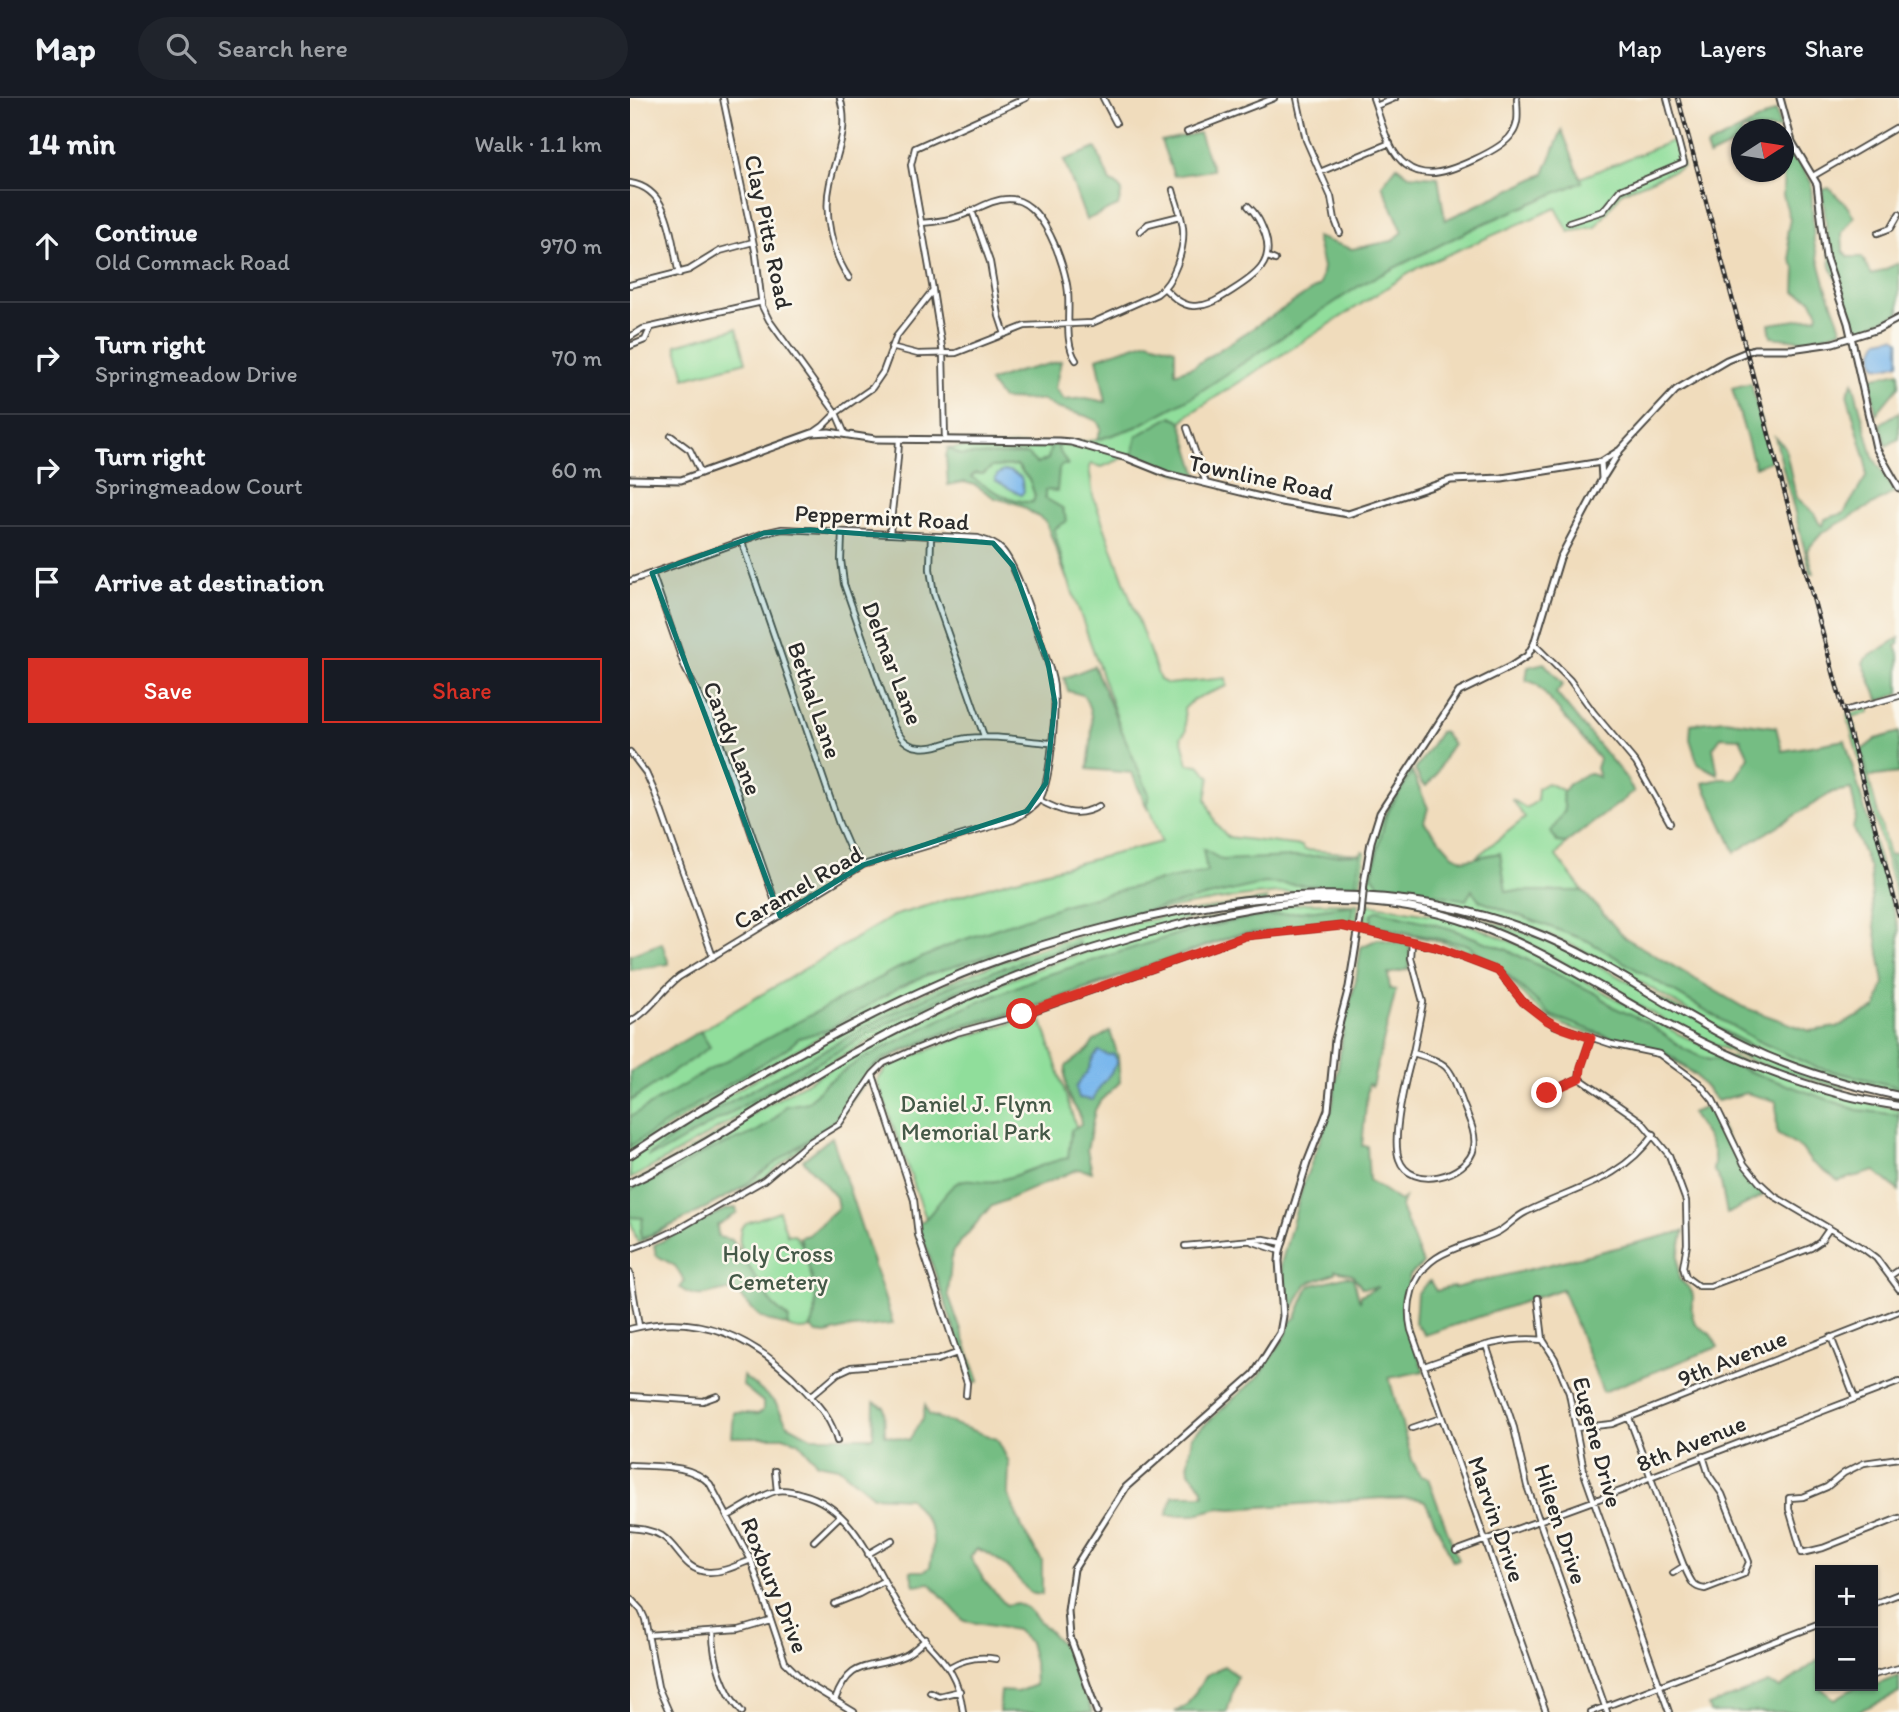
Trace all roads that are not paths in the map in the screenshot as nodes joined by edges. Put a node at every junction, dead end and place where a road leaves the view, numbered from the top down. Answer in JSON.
{"nodes":[{"id":1,"x":723,"y":98,"type":"edge"},
{"id":2,"x":840,"y":98,"type":"edge"},
{"id":3,"x":1026,"y":98,"type":"edge"},
{"id":4,"x":1103,"y":98,"type":"edge"},
{"id":5,"x":1274,"y":98,"type":"edge"},
{"id":6,"x":1297,"y":98,"type":"edge"},
{"id":7,"x":1373,"y":98,"type":"edge"},
{"id":8,"x":1395,"y":98,"type":"edge"},
{"id":9,"x":1517,"y":98,"type":"edge"},
{"id":10,"x":1667,"y":98,"type":"edge"},
{"id":11,"x":1780,"y":98,"type":"edge"},
{"id":12,"x":1376,"y":106,"type":"junction"},
{"id":13,"x":1116,"y":122,"type":"dead end"},
{"id":14,"x":1899,"y":126,"type":"edge"},
{"id":15,"x":1187,"y":132,"type":"dead end"},
{"id":16,"x":1390,"y":143,"type":"junction"},
{"id":17,"x":1320,"y":172,"type":"junction"},
{"id":18,"x":1813,"y":176,"type":"junction"},
{"id":19,"x":630,"y":183,"type":"edge"},
{"id":20,"x":1173,"y":190,"type":"dead end"},
{"id":21,"x":1248,"y":206,"type":"dead end"},
{"id":22,"x":972,"y":211,"type":"junction"},
{"id":23,"x":1899,"y":214,"type":"edge"},
{"id":24,"x":1180,"y":216,"type":"junction"},
{"id":25,"x":1569,"y":222,"type":"dead end"},
{"id":26,"x":921,"y":223,"type":"junction"},
{"id":27,"x":1140,"y":230,"type":"dead end"},
{"id":28,"x":1340,"y":233,"type":"dead end"},
{"id":29,"x":1878,"y":233,"type":"dead end"},
{"id":30,"x":754,"y":242,"type":"junction"},
{"id":31,"x":1268,"y":257,"type":"junction"},
{"id":32,"x":1275,"y":260,"type":"dead end"},
{"id":33,"x":679,"y":274,"type":"junction"},
{"id":34,"x":849,"y":278,"type":"dead end"},
{"id":35,"x":630,"y":285,"type":"edge"},
{"id":36,"x":1165,"y":289,"type":"junction"},
{"id":37,"x":933,"y":290,"type":"junction"},
{"id":38,"x":761,"y":302,"type":"junction"},
{"id":39,"x":1899,"y":318,"type":"edge"},
{"id":40,"x":1069,"y":324,"type":"junction"},
{"id":41,"x":650,"y":329,"type":"junction"},
{"id":42,"x":1005,"y":334,"type":"junction"},
{"id":43,"x":630,"y":337,"type":"edge"},
{"id":44,"x":1851,"y":337,"type":"junction"},
{"id":45,"x":630,"y":346,"type":"edge"},
{"id":46,"x":891,"y":347,"type":"junction"},
{"id":47,"x":943,"y":354,"type":"junction"},
{"id":48,"x":1076,"y":360,"type":"dead end"},
{"id":49,"x":836,"y":413,"type":"junction"},
{"id":50,"x":1186,"y":428,"type":"dead end"},
{"id":51,"x":812,"y":433,"type":"junction"},
{"id":52,"x":845,"y":434,"type":"junction"},
{"id":53,"x":671,"y":436,"type":"dead end"},
{"id":54,"x":898,"y":439,"type":"junction"},
{"id":55,"x":945,"y":440,"type":"junction"},
{"id":56,"x":1620,"y":450,"type":"junction"},
{"id":57,"x":1601,"y":462,"type":"junction"},
{"id":58,"x":701,"y":473,"type":"junction"},
{"id":59,"x":630,"y":479,"type":"edge"},
{"id":60,"x":1602,"y":479,"type":"junction"},
{"id":61,"x":1206,"y":483,"type":"junction"},
{"id":62,"x":1899,"y":488,"type":"edge"},
{"id":63,"x":842,"y":532,"type":"junction"},
{"id":64,"x":890,"y":534,"type":"junction"},
{"id":65,"x":931,"y":536,"type":"junction"},
{"id":66,"x":742,"y":542,"type":"junction"},
{"id":67,"x":652,"y":573,"type":"junction"},
{"id":68,"x":630,"y":581,"type":"edge"},
{"id":69,"x":1534,"y":644,"type":"junction"},
{"id":70,"x":1899,"y":696,"type":"edge"},
{"id":71,"x":1848,"y":710,"type":"dead end"},
{"id":72,"x":984,"y":736,"type":"junction"},
{"id":73,"x":1051,"y":743,"type":"junction"},
{"id":74,"x":630,"y":752,"type":"edge"},
{"id":75,"x":1039,"y":800,"type":"junction"},
{"id":76,"x":1099,"y":806,"type":"dead end"},
{"id":77,"x":1670,"y":823,"type":"dead end"},
{"id":78,"x":863,"y":865,"type":"junction"},
{"id":79,"x":780,"y":916,"type":"junction"},
{"id":80,"x":1358,"y":929,"type":"junction"},
{"id":81,"x":1412,"y":942,"type":"junction"},
{"id":82,"x":713,"y":957,"type":"junction"},
{"id":83,"x":630,"y":1022,"type":"edge"},
{"id":84,"x":1591,"y":1038,"type":"junction"},
{"id":85,"x":1413,"y":1053,"type":"junction"},
{"id":86,"x":873,"y":1074,"type":"junction"},
{"id":87,"x":1580,"y":1078,"type":"junction"},
{"id":88,"x":1547,"y":1093,"type":"dead end"},
{"id":89,"x":1899,"y":1096,"type":"edge"},
{"id":90,"x":1899,"y":1106,"type":"edge"},
{"id":91,"x":1654,"y":1135,"type":"junction"},
{"id":92,"x":630,"y":1155,"type":"edge"},
{"id":93,"x":630,"y":1183,"type":"edge"},
{"id":94,"x":1829,"y":1229,"type":"junction"},
{"id":95,"x":1247,"y":1240,"type":"junction"},
{"id":96,"x":1283,"y":1243,"type":"junction"},
{"id":97,"x":1185,"y":1246,"type":"dead end"},
{"id":98,"x":630,"y":1249,"type":"edge"},
{"id":99,"x":1280,"y":1251,"type":"junction"},
{"id":100,"x":1899,"y":1270,"type":"edge"},
{"id":101,"x":630,"y":1273,"type":"edge"},
{"id":102,"x":1890,"y":1276,"type":"junction"},
{"id":103,"x":1899,"y":1289,"type":"edge"},
{"id":104,"x":1538,"y":1298,"type":"dead end"},
{"id":105,"x":1899,"y":1311,"type":"edge"},
{"id":106,"x":639,"y":1326,"type":"junction"},
{"id":107,"x":630,"y":1329,"type":"edge"},
{"id":108,"x":1831,"y":1337,"type":"junction"},
{"id":109,"x":1543,"y":1340,"type":"junction"},
{"id":110,"x":1486,"y":1345,"type":"junction"},
{"id":111,"x":957,"y":1353,"type":"junction"},
{"id":112,"x":1424,"y":1366,"type":"junction"},
{"id":113,"x":1899,"y":1382,"type":"edge"},
{"id":114,"x":966,"y":1395,"type":"dead end"},
{"id":115,"x":630,"y":1396,"type":"edge"},
{"id":116,"x":717,"y":1396,"type":"dead end"},
{"id":117,"x":811,"y":1396,"type":"junction"},
{"id":118,"x":1855,"y":1398,"type":"junction"},
{"id":119,"x":1441,"y":1418,"type":"junction"},
{"id":120,"x":1629,"y":1418,"type":"junction"},
{"id":121,"x":1412,"y":1428,"type":"dead end"},
{"id":122,"x":1576,"y":1428,"type":"junction"},
{"id":123,"x":837,"y":1441,"type":"dead end"},
{"id":124,"x":1703,"y":1457,"type":"junction"},
{"id":125,"x":1899,"y":1458,"type":"edge"},
{"id":126,"x":630,"y":1465,"type":"edge"},
{"id":127,"x":775,"y":1471,"type":"dead end"},
{"id":128,"x":1650,"y":1477,"type":"junction"},
{"id":129,"x":776,"y":1491,"type":"junction"},
{"id":130,"x":1594,"y":1500,"type":"junction"},
{"id":131,"x":728,"y":1516,"type":"junction"},
{"id":132,"x":840,"y":1516,"type":"junction"},
{"id":133,"x":1899,"y":1518,"type":"edge"},
{"id":134,"x":1539,"y":1521,"type":"junction"},
{"id":135,"x":630,"y":1528,"type":"edge"},
{"id":136,"x":892,"y":1540,"type":"dead end"},
{"id":137,"x":814,"y":1541,"type":"dead end"},
{"id":138,"x":1485,"y":1541,"type":"junction"},
{"id":139,"x":1456,"y":1552,"type":"dead end"},
{"id":140,"x":868,"y":1554,"type":"junction"},
{"id":141,"x":751,"y":1560,"type":"junction"},
{"id":142,"x":1684,"y":1566,"type":"junction"},
{"id":143,"x":1673,"y":1573,"type":"dead end"},
{"id":144,"x":883,"y":1581,"type":"junction"},
{"id":145,"x":1899,"y":1594,"type":"edge"},
{"id":146,"x":630,"y":1598,"type":"edge"},
{"id":147,"x":1878,"y":1602,"type":"edge"},
{"id":148,"x":834,"y":1604,"type":"dead end"},
{"id":149,"x":770,"y":1620,"type":"junction"},
{"id":150,"x":1815,"y":1626,"type":"edge"},
{"id":151,"x":713,"y":1632,"type":"junction"},
{"id":152,"x":648,"y":1635,"type":"junction"},
{"id":153,"x":926,"y":1639,"type":"junction"},
{"id":154,"x":996,"y":1659,"type":"dead end"},
{"id":155,"x":950,"y":1667,"type":"junction"},
{"id":156,"x":1899,"y":1668,"type":"edge"},
{"id":157,"x":1878,"y":1674,"type":"edge"},
{"id":158,"x":1660,"y":1686,"type":"junction"},
{"id":159,"x":960,"y":1691,"type":"junction"},
{"id":160,"x":930,"y":1692,"type":"dead end"},
{"id":161,"x":835,"y":1700,"type":"junction"},
{"id":162,"x":1606,"y":1709,"type":"edge"},
{"id":163,"x":669,"y":1712,"type":"edge"},
{"id":164,"x":742,"y":1712,"type":"edge"},
{"id":165,"x":854,"y":1712,"type":"edge"},
{"id":166,"x":963,"y":1712,"type":"edge"},
{"id":167,"x":1097,"y":1712,"type":"edge"},
{"id":168,"x":1546,"y":1712,"type":"edge"},
{"id":169,"x":1591,"y":1712,"type":"edge"},
{"id":170,"x":1669,"y":1712,"type":"edge"}],
"edges":[{"from":1,"to":30,"type":"street","name":"Clay Pitts Road"},
{"from":2,"to":34,"type":"street"},
{"from":3,"to":26,"type":"street"},
{"from":4,"to":13,"type":"street"},
{"from":5,"to":15,"type":"street"},
{"from":6,"to":17,"type":"street"},
{"from":7,"to":12,"type":"street"},
{"from":8,"to":12,"type":"street"},
{"from":9,"to":16,"type":"street"},
{"from":10,"to":25,"type":"street"},
{"from":11,"to":18,"type":"main road"},
{"from":12,"to":16,"type":"street"},
{"from":14,"to":18,"type":"street"},
{"from":16,"to":17,"type":"street"},
{"from":17,"to":28,"type":"street"},
{"from":18,"to":44,"type":"main road"},
{"from":19,"to":33,"type":"street"},
{"from":20,"to":24,"type":"street"},
{"from":21,"to":31,"type":"street"},
{"from":22,"to":26,"type":"street"},
{"from":22,"to":40,"type":"street"},
{"from":22,"to":42,"type":"street"},
{"from":23,"to":29,"type":"street"},
{"from":24,"to":27,"type":"street"},
{"from":24,"to":36,"type":"street"},
{"from":26,"to":37,"type":"street"},
{"from":30,"to":33,"type":"street"},
{"from":30,"to":38,"type":"street","name":"Clay Pitts Road"},
{"from":31,"to":32,"type":"street"},
{"from":31,"to":36,"type":"street"},
{"from":33,"to":35,"type":"street"},
{"from":36,"to":40,"type":"street"},
{"from":37,"to":46,"type":"street"},
{"from":37,"to":47,"type":"street"},
{"from":38,"to":41,"type":"street"},
{"from":38,"to":49,"type":"street","name":"Clay Pitts Road"},
{"from":39,"to":44,"type":"main road","name":"Townline Road"},
{"from":40,"to":42,"type":"street"},
{"from":40,"to":48,"type":"street"},
{"from":41,"to":43,"type":"street"},
{"from":41,"to":45,"type":"street"},
{"from":42,"to":47,"type":"street"},
{"from":44,"to":56,"type":"main road","name":"Townline Road"},
{"from":44,"to":62,"type":"main road"},
{"from":46,"to":47,"type":"street"},
{"from":46,"to":49,"type":"street"},
{"from":47,"to":55,"type":"street"},
{"from":49,"to":51,"type":"street"},
{"from":49,"to":52,"type":"street","name":"Clay Pitts Road"},
{"from":50,"to":61,"type":"street"},
{"from":51,"to":52,"type":"main road","name":"Townline Road"},
{"from":51,"to":58,"type":"main road","name":"Townline Road"},
{"from":52,"to":54,"type":"main road","name":"Townline Road"},
{"from":53,"to":58,"type":"street"},
{"from":54,"to":55,"type":"main road","name":"Townline Road"},
{"from":54,"to":64,"type":"street"},
{"from":55,"to":61,"type":"main road","name":"Townline Road"},
{"from":56,"to":57,"type":"main road","name":"Townline Road"},
{"from":56,"to":60,"type":"main road"},
{"from":57,"to":60,"type":"main road"},
{"from":57,"to":61,"type":"main road","name":"Townline Road"},
{"from":58,"to":59,"type":"main road","name":"Townline Road"},
{"from":60,"to":69,"type":"main road"},
{"from":63,"to":64,"type":"street","name":"Peppermint Road"},
{"from":63,"to":66,"type":"street","name":"Peppermint Road"},
{"from":63,"to":72,"type":"street","name":"Delmar Lane"},
{"from":64,"to":65,"type":"street","name":"Peppermint Road"},
{"from":65,"to":72,"type":"street"},
{"from":65,"to":73,"type":"street","name":"Peppermint Road"},
{"from":66,"to":67,"type":"street","name":"Peppermint Road"},
{"from":66,"to":78,"type":"street","name":"Bethal Lane"},
{"from":67,"to":68,"type":"street","name":"Peppermint Road"},
{"from":67,"to":79,"type":"street","name":"Candy Lane"},
{"from":69,"to":77,"type":"street"},
{"from":69,"to":80,"type":"main road","bridge":true},
{"from":70,"to":71,"type":"street"},
{"from":72,"to":73,"type":"street","name":"Delmar Lane"},
{"from":73,"to":75,"type":"street","name":"Peppermint Road"},
{"from":74,"to":82,"type":"street"},
{"from":75,"to":76,"type":"street"},
{"from":75,"to":78,"type":"street","name":"Caramel Road"},
{"from":78,"to":79,"type":"street","name":"Caramel Road"},
{"from":79,"to":82,"type":"street","name":"Caramel Road"},
{"from":80,"to":81,"type":"street"},
{"from":80,"to":86,"type":"street"},
{"from":80,"to":96,"type":"main road"},
{"from":81,"to":84,"type":"street"},
{"from":81,"to":85,"type":"street"},
{"from":82,"to":83,"type":"street","name":"Caramel Road"},
{"from":84,"to":87,"type":"street"},
{"from":84,"to":94,"type":"street"},
{"from":85,"to":85,"type":"street"},
{"from":86,"to":98,"type":"street"},
{"from":86,"to":111,"type":"street"},
{"from":87,"to":88,"type":"street"},
{"from":87,"to":91,"type":"street"},
{"from":89,"to":92,"type":"highway"},
{"from":90,"to":93,"type":"highway"},
{"from":91,"to":94,"type":"street"},
{"from":91,"to":112,"type":"street","name":"Marvin Drive"},
{"from":94,"to":102,"type":"street"},
{"from":95,"to":96,"type":"street"},
{"from":95,"to":97,"type":"street"},
{"from":95,"to":99,"type":"street"},
{"from":96,"to":99,"type":"main road"},
{"from":99,"to":167,"type":"main road"},
{"from":100,"to":102,"type":"street"},
{"from":101,"to":106,"type":"street"},
{"from":102,"to":103,"type":"street"},
{"from":104,"to":109,"type":"street"},
{"from":105,"to":108,"type":"street","name":"9th Avenue"},
{"from":106,"to":107,"type":"street"},
{"from":106,"to":117,"type":"street"},
{"from":108,"to":118,"type":"street"},
{"from":108,"to":120,"type":"street","name":"9th Avenue"},
{"from":109,"to":110,"type":"street"},
{"from":109,"to":122,"type":"street","name":"Eugene Drive"},
{"from":110,"to":112,"type":"street"},
{"from":110,"to":134,"type":"street","name":"Hileen Drive"},
{"from":111,"to":114,"type":"street"},
{"from":111,"to":117,"type":"street"},
{"from":112,"to":119,"type":"street","name":"Marvin Drive"},
{"from":113,"to":118,"type":"street","name":"8th Avenue"},
{"from":115,"to":116,"type":"street"},
{"from":117,"to":123,"type":"street"},
{"from":118,"to":124,"type":"street","name":"8th Avenue"},
{"from":119,"to":121,"type":"street"},
{"from":119,"to":138,"type":"street","name":"Marvin Drive"},
{"from":120,"to":122,"type":"street","name":"9th Avenue"},
{"from":120,"to":128,"type":"street"},
{"from":122,"to":130,"type":"street","name":"Eugene Drive"},
{"from":124,"to":128,"type":"street","name":"8th Avenue"},
{"from":124,"to":142,"type":"street"},
{"from":125,"to":133,"type":"street"},
{"from":126,"to":131,"type":"street","name":"Roxbury Drive"},
{"from":127,"to":129,"type":"street"},
{"from":128,"to":130,"type":"street","name":"8th Avenue"},
{"from":128,"to":142,"type":"street"},
{"from":129,"to":131,"type":"street"},
{"from":129,"to":132,"type":"street"},
{"from":130,"to":134,"type":"street","name":"8th Avenue"},
{"from":130,"to":158,"type":"street","name":"Eugene Drive"},
{"from":131,"to":141,"type":"street","name":"Roxbury Drive"},
{"from":132,"to":137,"type":"street"},
{"from":132,"to":140,"type":"street"},
{"from":134,"to":138,"type":"street","name":"8th Avenue"},
{"from":134,"to":162,"type":"street","name":"Hileen Drive"},
{"from":135,"to":141,"type":"street"},
{"from":136,"to":140,"type":"street"},
{"from":138,"to":139,"type":"street","name":"8th Avenue"},
{"from":138,"to":168,"type":"street","name":"Marvin Drive"},
{"from":140,"to":144,"type":"street"},
{"from":141,"to":149,"type":"street","name":"Roxbury Drive"},
{"from":142,"to":143,"type":"street"},
{"from":144,"to":148,"type":"street"},
{"from":144,"to":153,"type":"street"},
{"from":145,"to":147,"type":"street"},
{"from":146,"to":152,"type":"street"},
{"from":149,"to":151,"type":"street"},
{"from":149,"to":161,"type":"street","name":"Roxbury Drive"},
{"from":150,"to":158,"type":"street"},
{"from":151,"to":152,"type":"street"},
{"from":151,"to":164,"type":"street"},
{"from":152,"to":163,"type":"street"},
{"from":153,"to":155,"type":"street"},
{"from":153,"to":161,"type":"street"},
{"from":154,"to":155,"type":"street"},
{"from":155,"to":159,"type":"street"},
{"from":156,"to":157,"type":"street"},
{"from":158,"to":162,"type":"street"},
{"from":158,"to":170,"type":"street","name":"Eugene Drive"},
{"from":159,"to":160,"type":"street"},
{"from":159,"to":166,"type":"street"},
{"from":161,"to":165,"type":"street","name":"Roxbury Drive"},
{"from":162,"to":169,"type":"street"}]}
